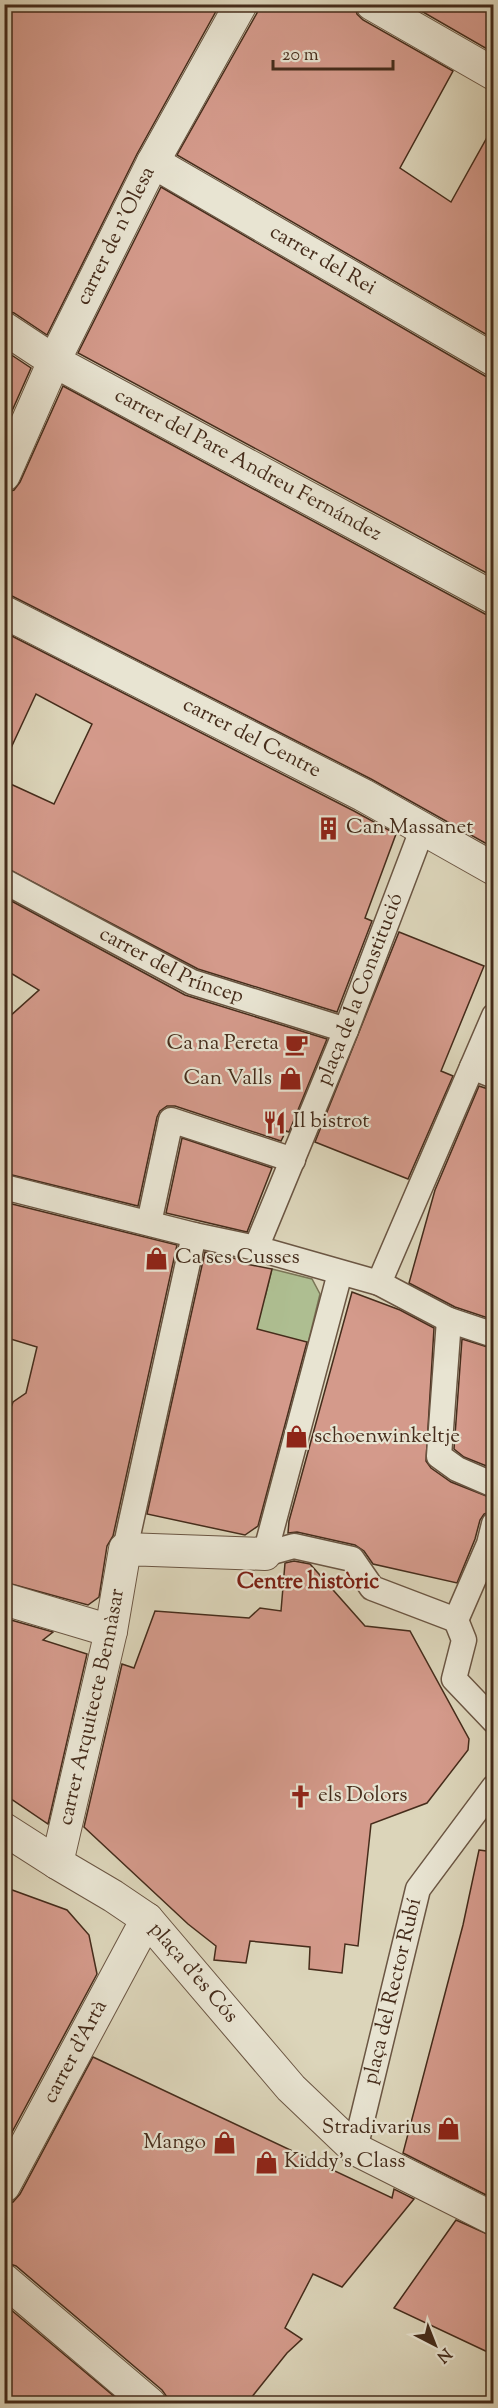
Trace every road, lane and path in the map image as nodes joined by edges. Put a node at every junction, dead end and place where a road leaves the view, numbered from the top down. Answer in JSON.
{"nodes":[{"id":1,"x":241,"y":4,"type":"edge"},
{"id":2,"x":372,"y":4,"type":"edge"},
{"id":3,"x":494,"y":74,"type":"edge"},
{"id":4,"x":153,"y":162,"type":"junction"},
{"id":5,"x":4,"y":328,"type":"edge"},
{"id":6,"x":494,"y":360,"type":"edge"},
{"id":7,"x":54,"y":361,"type":"junction"},
{"id":8,"x":4,"y":475,"type":"edge"},
{"id":9,"x":494,"y":598,"type":"edge"},
{"id":10,"x":4,"y":612,"type":"edge"},
{"id":11,"x":422,"y":830,"type":"junction"},
{"id":12,"x":494,"y":869,"type":"edge"},
{"id":13,"x":4,"y":881,"type":"edge"},
{"id":14,"x":494,"y":1016,"type":"edge"},
{"id":15,"x":346,"y":1030,"type":"junction"},
{"id":16,"x":483,"y":1071,"type":"edge"},
{"id":17,"x":293,"y":1160,"type":"junction"},
{"id":18,"x":4,"y":1186,"type":"edge"},
{"id":19,"x":149,"y":1223,"type":"junction"},
{"id":20,"x":194,"y":1235,"type":"junction"},
{"id":21,"x":256,"y":1248,"type":"junction"},
{"id":22,"x":340,"y":1273,"type":"junction"},
{"id":23,"x":379,"y":1283,"type":"junction"},
{"id":24,"x":449,"y":1320,"type":"junction"},
{"id":25,"x":494,"y":1335,"type":"edge"},
{"id":26,"x":494,"y":1485,"type":"edge"},
{"id":27,"x":494,"y":1524,"type":"edge"},
{"id":28,"x":125,"y":1549,"type":"junction"},
{"id":29,"x":265,"y":1554,"type":"junction"},
{"id":30,"x":4,"y":1599,"type":"edge"},
{"id":31,"x":456,"y":1620,"type":"junction"},
{"id":32,"x":111,"y":1631,"type":"junction"},
{"id":33,"x":494,"y":1721,"type":"edge"},
{"id":34,"x":494,"y":1787,"type":"edge"},
{"id":35,"x":4,"y":1829,"type":"edge"},
{"id":36,"x":57,"y":1863,"type":"junction"},
{"id":37,"x":147,"y":1919,"type":"junction"},
{"id":38,"x":355,"y":2148,"type":"junction"},
{"id":39,"x":4,"y":2186,"type":"edge"},
{"id":40,"x":494,"y":2219,"type":"edge"},
{"id":41,"x":4,"y":2280,"type":"edge"},
{"id":42,"x":150,"y":2403,"type":"edge"}],
"edges":[{"from":1,"to":4,"type":"street","name":"carrer de n'Olesa"},
{"from":2,"to":3,"type":"street"},
{"from":4,"to":6,"type":"street","name":"carrer del Rei"},
{"from":4,"to":7,"type":"street","name":"carrer de n'Olesa"},
{"from":5,"to":7,"type":"street","name":"carrer del Pare Andreu Fernández"},
{"from":7,"to":8,"type":"street","name":"carrer de n'Olesa"},
{"from":7,"to":9,"type":"street","name":"carrer del Pare Andreu Fernández"},
{"from":10,"to":11,"type":"street","name":"carrer del Centre"},
{"from":11,"to":12,"type":"street","name":"carrer del Centre"},
{"from":11,"to":15,"type":"street","name":"plaça de la Constitució"},
{"from":13,"to":15,"type":"street","name":"carrer del Príncep"},
{"from":14,"to":16,"type":"street"},
{"from":15,"to":17,"type":"street","name":"plaça de la Constitució"},
{"from":16,"to":23,"type":"street"},
{"from":17,"to":19,"type":"street"},
{"from":17,"to":21,"type":"street","name":"plaça de la Constitució"},
{"from":18,"to":19,"type":"street"},
{"from":19,"to":20,"type":"street"},
{"from":20,"to":21,"type":"street"},
{"from":20,"to":28,"type":"street"},
{"from":21,"to":22,"type":"street"},
{"from":22,"to":23,"type":"street"},
{"from":22,"to":29,"type":"street"},
{"from":23,"to":24,"type":"street"},
{"from":24,"to":25,"type":"street"},
{"from":24,"to":26,"type":"street"},
{"from":27,"to":31,"type":"street"},
{"from":28,"to":29,"type":"street"},
{"from":28,"to":32,"type":"street","name":"carrer Arquitecte Bennàsar"},
{"from":29,"to":31,"type":"street"},
{"from":30,"to":32,"type":"street"},
{"from":31,"to":33,"type":"street"},
{"from":32,"to":36,"type":"street","name":"carrer Arquitecte Bennàsar"},
{"from":34,"to":38,"type":"street","name":"plaça del Rector Rubí"},
{"from":35,"to":36,"type":"street","name":"plaça d'es Cós"},
{"from":36,"to":37,"type":"street","name":"plaça d'es Cós"},
{"from":37,"to":38,"type":"street","name":"plaça d'es Cós"},
{"from":37,"to":39,"type":"street","name":"carrer d'Artà"},
{"from":38,"to":40,"type":"street","name":"plaça d'es Cós"},
{"from":41,"to":42,"type":"street"}]}
